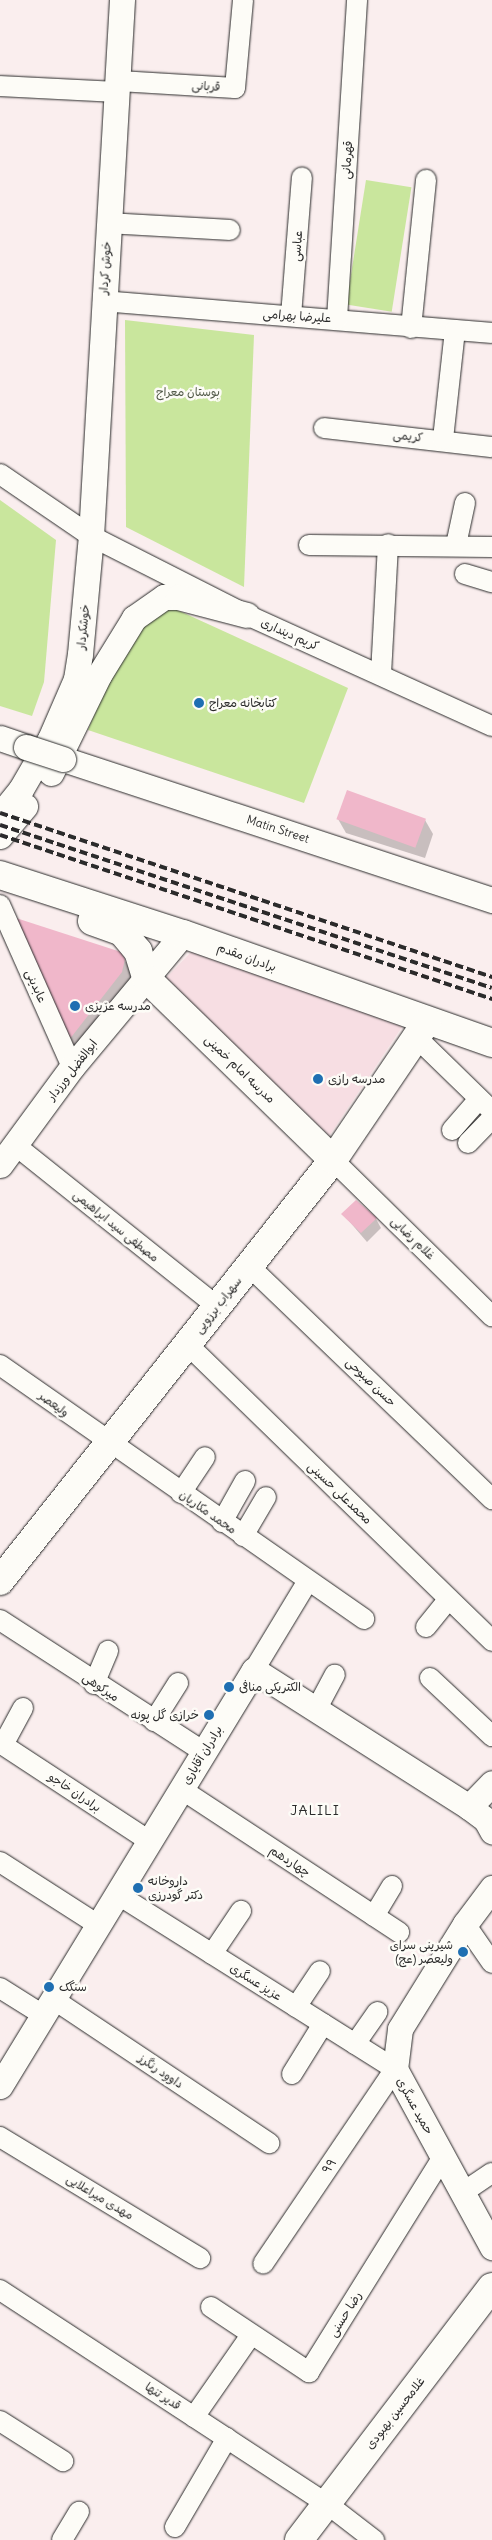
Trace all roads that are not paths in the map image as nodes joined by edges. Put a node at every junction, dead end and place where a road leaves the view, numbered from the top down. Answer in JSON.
{"nodes":[{"id":1,"x":122,"y":0,"type":"edge"},
{"id":2,"x":243,"y":0,"type":"edge"},
{"id":3,"x":357,"y":0,"type":"edge"},
{"id":4,"x":0,"y":86,"type":"edge"},
{"id":5,"x":118,"y":87,"type":"junction"},
{"id":6,"x":302,"y":177,"type":"dead end"},
{"id":7,"x":426,"y":180,"type":"dead end"},
{"id":8,"x":108,"y":223,"type":"junction"},
{"id":9,"x":230,"y":230,"type":"dead end"},
{"id":10,"x":103,"y":301,"type":"junction"},
{"id":11,"x":291,"y":316,"type":"junction"},
{"id":12,"x":337,"y":319,"type":"junction"},
{"id":13,"x":411,"y":328,"type":"junction"},
{"id":14,"x":455,"y":330,"type":"junction"},
{"id":15,"x":492,"y":333,"type":"edge"},
{"id":16,"x":324,"y":428,"type":"dead end"},
{"id":17,"x":443,"y":439,"type":"junction"},
{"id":18,"x":492,"y":447,"type":"edge"},
{"id":19,"x":0,"y":474,"type":"edge"},
{"id":20,"x":465,"y":503,"type":"dead end"},
{"id":21,"x":90,"y":536,"type":"junction"},
{"id":22,"x":388,"y":544,"type":"junction"},
{"id":23,"x":309,"y":545,"type":"dead end"},
{"id":24,"x":456,"y":545,"type":"junction"},
{"id":25,"x":492,"y":547,"type":"edge"},
{"id":26,"x":465,"y":574,"type":"dead end"},
{"id":27,"x":492,"y":582,"type":"edge"},
{"id":28,"x":247,"y":615,"type":"junction"},
{"id":29,"x":381,"y":674,"type":"junction"},
{"id":30,"x":69,"y":719,"type":"junction"},
{"id":31,"x":490,"y":719,"type":"edge"},
{"id":32,"x":0,"y":738,"type":"edge"},
{"id":33,"x":0,"y":816,"type":"edge"},
{"id":34,"x":0,"y":836,"type":"edge"},
{"id":35,"x":0,"y":875,"type":"edge"},
{"id":36,"x":0,"y":889,"type":"edge"},
{"id":37,"x":492,"y":900,"type":"edge"},
{"id":38,"x":0,"y":906,"type":"edge"},
{"id":39,"x":183,"y":934,"type":"junction"},
{"id":40,"x":146,"y":978,"type":"junction"},
{"id":41,"x":425,"y":1024,"type":"junction"},
{"id":42,"x":492,"y":1034,"type":"edge"},
{"id":43,"x":492,"y":1043,"type":"edge"},
{"id":44,"x":72,"y":1067,"type":"junction"},
{"id":45,"x":486,"y":1105,"type":"edge"},
{"id":46,"x":492,"y":1118,"type":"edge"},
{"id":47,"x":452,"y":1130,"type":"dead end"},
{"id":48,"x":468,"y":1143,"type":"dead end"},
{"id":49,"x":15,"y":1145,"type":"junction"},
{"id":50,"x":333,"y":1160,"type":"junction"},
{"id":51,"x":0,"y":1165,"type":"edge"},
{"id":52,"x":249,"y":1266,"type":"junction"},
{"id":53,"x":217,"y":1306,"type":"junction"},
{"id":54,"x":492,"y":1316,"type":"edge"},
{"id":55,"x":187,"y":1344,"type":"junction"},
{"id":56,"x":0,"y":1365,"type":"edge"},
{"id":57,"x":109,"y":1443,"type":"junction"},
{"id":58,"x":205,"y":1457,"type":"dead end"},
{"id":59,"x":245,"y":1481,"type":"dead end"},
{"id":60,"x":181,"y":1493,"type":"junction"},
{"id":61,"x":266,"y":1497,"type":"dead end"},
{"id":62,"x":492,"y":1499,"type":"edge"},
{"id":63,"x":222,"y":1522,"type":"junction"},
{"id":64,"x":242,"y":1536,"type":"junction"},
{"id":65,"x":0,"y":1581,"type":"edge"},
{"id":66,"x":308,"y":1581,"type":"junction"},
{"id":67,"x":448,"y":1599,"type":"junction"},
{"id":68,"x":364,"y":1619,"type":"dead end"},
{"id":69,"x":0,"y":1620,"type":"edge"},
{"id":70,"x":426,"y":1627,"type":"dead end"},
{"id":71,"x":492,"y":1642,"type":"edge"},
{"id":72,"x":108,"y":1651,"type":"dead end"},
{"id":73,"x":254,"y":1670,"type":"junction"},
{"id":74,"x":335,"y":1675,"type":"dead end"},
{"id":75,"x":430,"y":1678,"type":"dead end"},
{"id":76,"x":178,"y":1683,"type":"dead end"},
{"id":77,"x":94,"y":1684,"type":"junction"},
{"id":78,"x":22,"y":1708,"type":"dead end"},
{"id":79,"x":316,"y":1710,"type":"junction"},
{"id":80,"x":154,"y":1721,"type":"junction"},
{"id":81,"x":492,"y":1736,"type":"edge"},
{"id":82,"x":1,"y":1744,"type":"edge"},
{"id":83,"x":204,"y":1752,"type":"junction"},
{"id":84,"x":492,"y":1783,"type":"edge"},
{"id":85,"x":181,"y":1789,"type":"junction"},
{"id":86,"x":469,"y":1808,"type":"junction"},
{"id":87,"x":492,"y":1831,"type":"edge"},
{"id":88,"x":150,"y":1841,"type":"junction"},
{"id":89,"x":0,"y":1862,"type":"edge"},
{"id":90,"x":392,"y":1886,"type":"dead end"},
{"id":91,"x":492,"y":1888,"type":"edge"},
{"id":92,"x":117,"y":1894,"type":"junction"},
{"id":93,"x":242,"y":1911,"type":"dead end"},
{"id":94,"x":374,"y":1916,"type":"junction"},
{"id":95,"x":98,"y":1924,"type":"junction"},
{"id":96,"x":465,"y":1924,"type":"junction"},
{"id":97,"x":398,"y":1932,"type":"dead end"},
{"id":98,"x":212,"y":1954,"type":"junction"},
{"id":99,"x":492,"y":1963,"type":"edge"},
{"id":100,"x":320,"y":1971,"type":"dead end"},
{"id":101,"x":0,"y":1988,"type":"edge"},
{"id":102,"x":48,"y":2007,"type":"junction"},
{"id":103,"x":296,"y":2007,"type":"junction"},
{"id":104,"x":377,"y":2012,"type":"dead end"},
{"id":105,"x":323,"y":2024,"type":"junction"},
{"id":106,"x":355,"y":2044,"type":"junction"},
{"id":107,"x":395,"y":2069,"type":"junction"},
{"id":108,"x":292,"y":2074,"type":"dead end"},
{"id":109,"x":0,"y":2086,"type":"edge"},
{"id":110,"x":0,"y":2137,"type":"edge"},
{"id":111,"x":269,"y":2142,"type":"dead end"},
{"id":112,"x":443,"y":2156,"type":"junction"},
{"id":113,"x":492,"y":2173,"type":"edge"},
{"id":114,"x":462,"y":2193,"type":"junction"},
{"id":115,"x":492,"y":2248,"type":"edge"},
{"id":116,"x":200,"y":2258,"type":"dead end"},
{"id":117,"x":263,"y":2264,"type":"dead end"},
{"id":118,"x":492,"y":2287,"type":"edge"},
{"id":119,"x":0,"y":2290,"type":"edge"},
{"id":120,"x":211,"y":2307,"type":"dead end"},
{"id":121,"x":251,"y":2335,"type":"junction"},
{"id":122,"x":194,"y":2416,"type":"junction"},
{"id":123,"x":0,"y":2421,"type":"edge"},
{"id":124,"x":227,"y":2438,"type":"junction"},
{"id":125,"x":63,"y":2461,"type":"dead end"},
{"id":126,"x":326,"y":2503,"type":"junction"},
{"id":127,"x":79,"y":2512,"type":"dead end"},
{"id":128,"x":175,"y":2527,"type":"dead end"},
{"id":129,"x":62,"y":2540,"type":"edge"},
{"id":130,"x":298,"y":2540,"type":"edge"},
{"id":131,"x":374,"y":2540,"type":"edge"}],
"edges":[{"from":1,"to":5,"type":"street","name":"خوش کردار"},
{"from":2,"to":5,"type":"street","name":"قربانی"},
{"from":3,"to":12,"type":"street","name":"قهرمانی"},
{"from":4,"to":5,"type":"street"},
{"from":5,"to":8,"type":"street","name":"خوش کردار"},
{"from":6,"to":11,"type":"street","name":"عباسی"},
{"from":7,"to":13,"type":"street"},
{"from":8,"to":9,"type":"street"},
{"from":8,"to":10,"type":"street","name":"خوش کردار"},
{"from":10,"to":11,"type":"street","name":"علیرضا بهرامی"},
{"from":10,"to":21,"type":"street","name":"خوش کردار"},
{"from":11,"to":12,"type":"street","name":"علیرضا بهرامی"},
{"from":12,"to":13,"type":"street","name":"علیرضا بهرامی"},
{"from":13,"to":14,"type":"street","name":"علیرضا بهرامی"},
{"from":14,"to":15,"type":"street","name":"علیرضا بهرامی"},
{"from":14,"to":17,"type":"street"},
{"from":16,"to":17,"type":"street","name":"کریمی"},
{"from":17,"to":18,"type":"street","name":"کریمی"},
{"from":19,"to":21,"type":"street","name":"کریم دینداری"},
{"from":20,"to":24,"type":"street"},
{"from":21,"to":28,"type":"street","name":"کریم دینداری"},
{"from":21,"to":30,"type":"street","name":"خوشکردار"},
{"from":22,"to":23,"type":"street"},
{"from":22,"to":24,"type":"street"},
{"from":22,"to":29,"type":"street"},
{"from":24,"to":25,"type":"street"},
{"from":26,"to":27,"type":"street"},
{"from":28,"to":29,"type":"street","name":"کریم دینداری"},
{"from":28,"to":30,"type":"street"},
{"from":29,"to":31,"type":"street","name":"کریم دینداری"},
{"from":30,"to":33,"type":"street"},
{"from":30,"to":34,"type":"street"},
{"from":32,"to":37,"type":"street","name":"Matin Street","bridge":true},
{"from":35,"to":39,"type":"main road","name":"برادران مقدم"},
{"from":36,"to":40,"type":"main road"},
{"from":38,"to":44,"type":"street","name":"عابدینی"},
{"from":39,"to":40,"type":"street","name":"ابوالفضل ورزدار"},
{"from":39,"to":41,"type":"main road","name":"برادران مقدم"},
{"from":40,"to":44,"type":"street","name":"ابوالفضل ورزدار"},
{"from":40,"to":50,"type":"main road","name":"مدرسه امام خمینی"},
{"from":41,"to":42,"type":"main road","name":"برادران مقدم"},
{"from":41,"to":43,"type":"main road","name":"برادران مقدم"},
{"from":41,"to":45,"type":"street"},
{"from":41,"to":50,"type":"main road","name":"سهراب برزویی"},
{"from":44,"to":49,"type":"street","name":"ابوالفضل ورزدار"},
{"from":45,"to":47,"type":"street"},
{"from":46,"to":48,"type":"street"},
{"from":49,"to":51,"type":"street","name":"ابوالفضل ورزدار"},
{"from":49,"to":53,"type":"street","name":"مصطفی سید ابراهیمی"},
{"from":50,"to":52,"type":"main road","name":"سهراب برزویی"},
{"from":50,"to":54,"type":"street","name":"غلام رضایی"},
{"from":52,"to":53,"type":"main road","name":"سهراب برزویی"},
{"from":52,"to":62,"type":"street","name":"حسن صبوحی"},
{"from":53,"to":55,"type":"main road","name":"سهراب برزویی"},
{"from":55,"to":57,"type":"main road","name":"سهراب برزویی"},
{"from":55,"to":67,"type":"street","name":"محمدعلی حسینی"},
{"from":56,"to":57,"type":"street","name":"ولیعصر"},
{"from":57,"to":60,"type":"street","name":"محمد مکاریان"},
{"from":57,"to":65,"type":"main road","name":"سهراب برزویی"},
{"from":58,"to":60,"type":"street"},
{"from":59,"to":63,"type":"street"},
{"from":60,"to":63,"type":"street","name":"محمد مکاریان"},
{"from":61,"to":64,"type":"street"},
{"from":63,"to":64,"type":"street","name":"محمد مکاریان"},
{"from":64,"to":66,"type":"street","name":"محمد مکاریان"},
{"from":66,"to":68,"type":"street","name":"محمد مکاریان"},
{"from":66,"to":73,"type":"street"},
{"from":67,"to":70,"type":"street"},
{"from":67,"to":71,"type":"street","name":"محمدعلی حسینی"},
{"from":69,"to":77,"type":"street","name":"میرکوهی"},
{"from":72,"to":77,"type":"street"},
{"from":73,"to":79,"type":"street"},
{"from":73,"to":83,"type":"street","name":"برادران آقایاری"},
{"from":74,"to":79,"type":"street"},
{"from":75,"to":81,"type":"street"},
{"from":76,"to":80,"type":"street"},
{"from":77,"to":80,"type":"street","name":"میرکوهی"},
{"from":78,"to":82,"type":"street"},
{"from":79,"to":86,"type":"street"},
{"from":80,"to":83,"type":"street","name":"میرکوهی"},
{"from":82,"to":88,"type":"street","name":"برادران خاجو"},
{"from":83,"to":85,"type":"street","name":"برادران آقایاری"},
{"from":84,"to":86,"type":"street"},
{"from":85,"to":88,"type":"street","name":"برادران آقایاری"},
{"from":85,"to":94,"type":"street","name":"چهاردهم"},
{"from":86,"to":87,"type":"street"},
{"from":88,"to":92,"type":"street","name":"برادران آقایاری"},
{"from":89,"to":95,"type":"street"},
{"from":90,"to":94,"type":"street"},
{"from":91,"to":96,"type":"street","name":"حمید عسگری"},
{"from":92,"to":95,"type":"street","name":"برادران آقایاری"},
{"from":92,"to":98,"type":"street","name":"عزیز عسگری"},
{"from":93,"to":98,"type":"street"},
{"from":94,"to":97,"type":"street","name":"چهاردهم"},
{"from":95,"to":102,"type":"street","name":"برادران آقایاری"},
{"from":96,"to":99,"type":"street"},
{"from":96,"to":107,"type":"street","name":"حمید عسگری"},
{"from":98,"to":103,"type":"street","name":"عزیز عسگری"},
{"from":100,"to":103,"type":"street"},
{"from":101,"to":102,"type":"street","name":"داوود رنگرز"},
{"from":102,"to":109,"type":"street","name":"برادران آقایاری"},
{"from":102,"to":111,"type":"street","name":"داوود رنگرز"},
{"from":103,"to":105,"type":"street","name":"عزیز عسگری"},
{"from":104,"to":106,"type":"street"},
{"from":105,"to":106,"type":"street","name":"عزیز عسگری"},
{"from":105,"to":108,"type":"street"},
{"from":106,"to":107,"type":"street","name":"عزیز عسگری"},
{"from":107,"to":112,"type":"street","name":"حمید عسگری"},
{"from":107,"to":117,"type":"street","name":"۹۹"},
{"from":110,"to":116,"type":"street","name":"مهدی میراعلایی"},
{"from":112,"to":114,"type":"street","name":"حمید عسگری"},
{"from":112,"to":121,"type":"street","name":"رضا حسنی"},
{"from":113,"to":114,"type":"street"},
{"from":114,"to":115,"type":"street","name":"حمید عسگری"},
{"from":118,"to":126,"type":"main road","name":"غلامحسین بهبودی"},
{"from":119,"to":122,"type":"street","name":"قدیر تنها"},
{"from":120,"to":121,"type":"street","name":"رضا حسنی"},
{"from":121,"to":122,"type":"street"},
{"from":122,"to":124,"type":"street","name":"قدیر تنها"},
{"from":123,"to":125,"type":"street"},
{"from":124,"to":126,"type":"street","name":"قدیر تنها"},
{"from":124,"to":128,"type":"street"},
{"from":126,"to":130,"type":"main road","name":"غلامحسین بهبودی"},
{"from":126,"to":131,"type":"street","name":"قدیر تنها"},
{"from":127,"to":129,"type":"street"}]}
